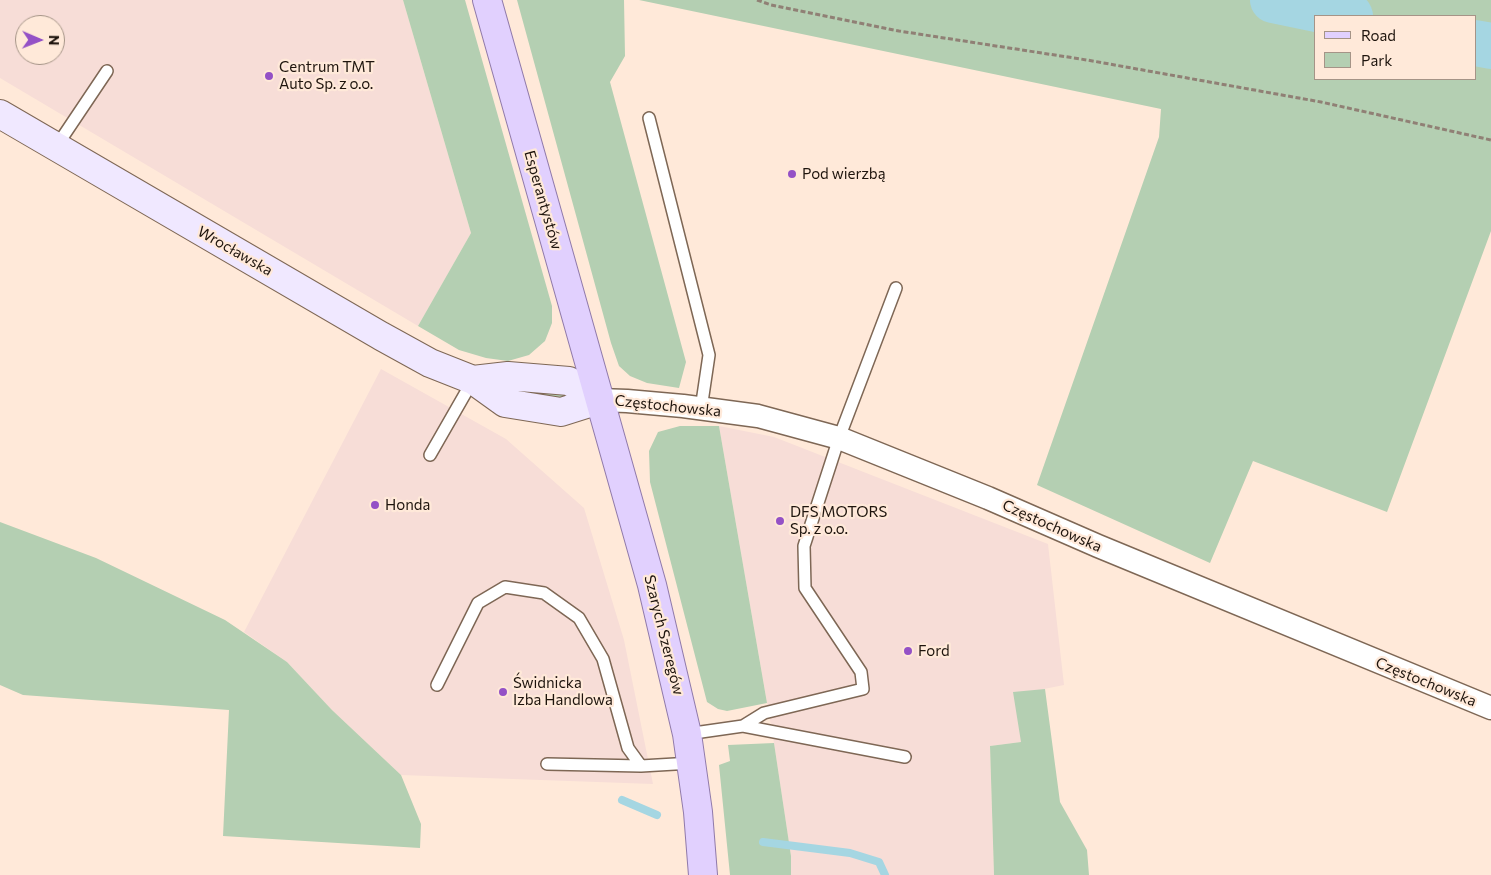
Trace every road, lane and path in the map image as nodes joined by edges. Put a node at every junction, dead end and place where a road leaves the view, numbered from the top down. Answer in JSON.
{"nodes":[{"id":1,"x":486,"y":0,"type":"edge"},
{"id":2,"x":757,"y":0,"type":"edge"},
{"id":3,"x":107,"y":71,"type":"dead end"},
{"id":4,"x":0,"y":114,"type":"edge"},
{"id":5,"x":649,"y":118,"type":"dead end"},
{"id":6,"x":1491,"y":140,"type":"edge"},
{"id":7,"x":56,"y":146,"type":"junction"},
{"id":8,"x":896,"y":288,"type":"dead end"},
{"id":9,"x":473,"y":380,"type":"junction"},
{"id":10,"x":599,"y":400,"type":"junction"},
{"id":11,"x":701,"y":409,"type":"junction"},
{"id":12,"x":839,"y":438,"type":"junction"},
{"id":13,"x":430,"y":455,"type":"dead end"},
{"id":14,"x":437,"y":685,"type":"dead end"},
{"id":15,"x":1491,"y":708,"type":"edge"},
{"id":16,"x":744,"y":726,"type":"junction"},
{"id":17,"x":687,"y":734,"type":"junction"},
{"id":18,"x":905,"y":757,"type":"dead end"},
{"id":19,"x":692,"y":763,"type":"junction"},
{"id":20,"x":547,"y":764,"type":"dead end"},
{"id":21,"x":641,"y":766,"type":"junction"},
{"id":22,"x":703,"y":875,"type":"edge"}],
"edges":[{"from":1,"to":10,"type":"main road","name":"Esperantystów"},
{"from":2,"to":6,"type":"path"},
{"from":3,"to":7,"type":"lane"},
{"from":4,"to":7,"type":"street","name":"Wrocławska"},
{"from":5,"to":11,"type":"lane"},
{"from":7,"to":9,"type":"street","name":"Wrocławska"},
{"from":8,"to":12,"type":"lane"},
{"from":9,"to":10,"type":"street","name":"Wrocławska"},
{"from":9,"to":13,"type":"lane"},
{"from":10,"to":11,"type":"street","name":"Częstochowska"},
{"from":10,"to":17,"type":"main road","name":"Szarych Szeregów"},
{"from":11,"to":12,"type":"street","name":"Częstochowska"},
{"from":12,"to":15,"type":"street","name":"Częstochowska"},
{"from":12,"to":16,"type":"lane"},
{"from":14,"to":21,"type":"lane"},
{"from":16,"to":17,"type":"lane"},
{"from":16,"to":18,"type":"lane"},
{"from":17,"to":19,"type":"main road","name":"Szarych Szeregów"},
{"from":19,"to":21,"type":"lane"},
{"from":19,"to":22,"type":"main road","name":"Szarych Szeregów"},
{"from":20,"to":21,"type":"lane"}]}
